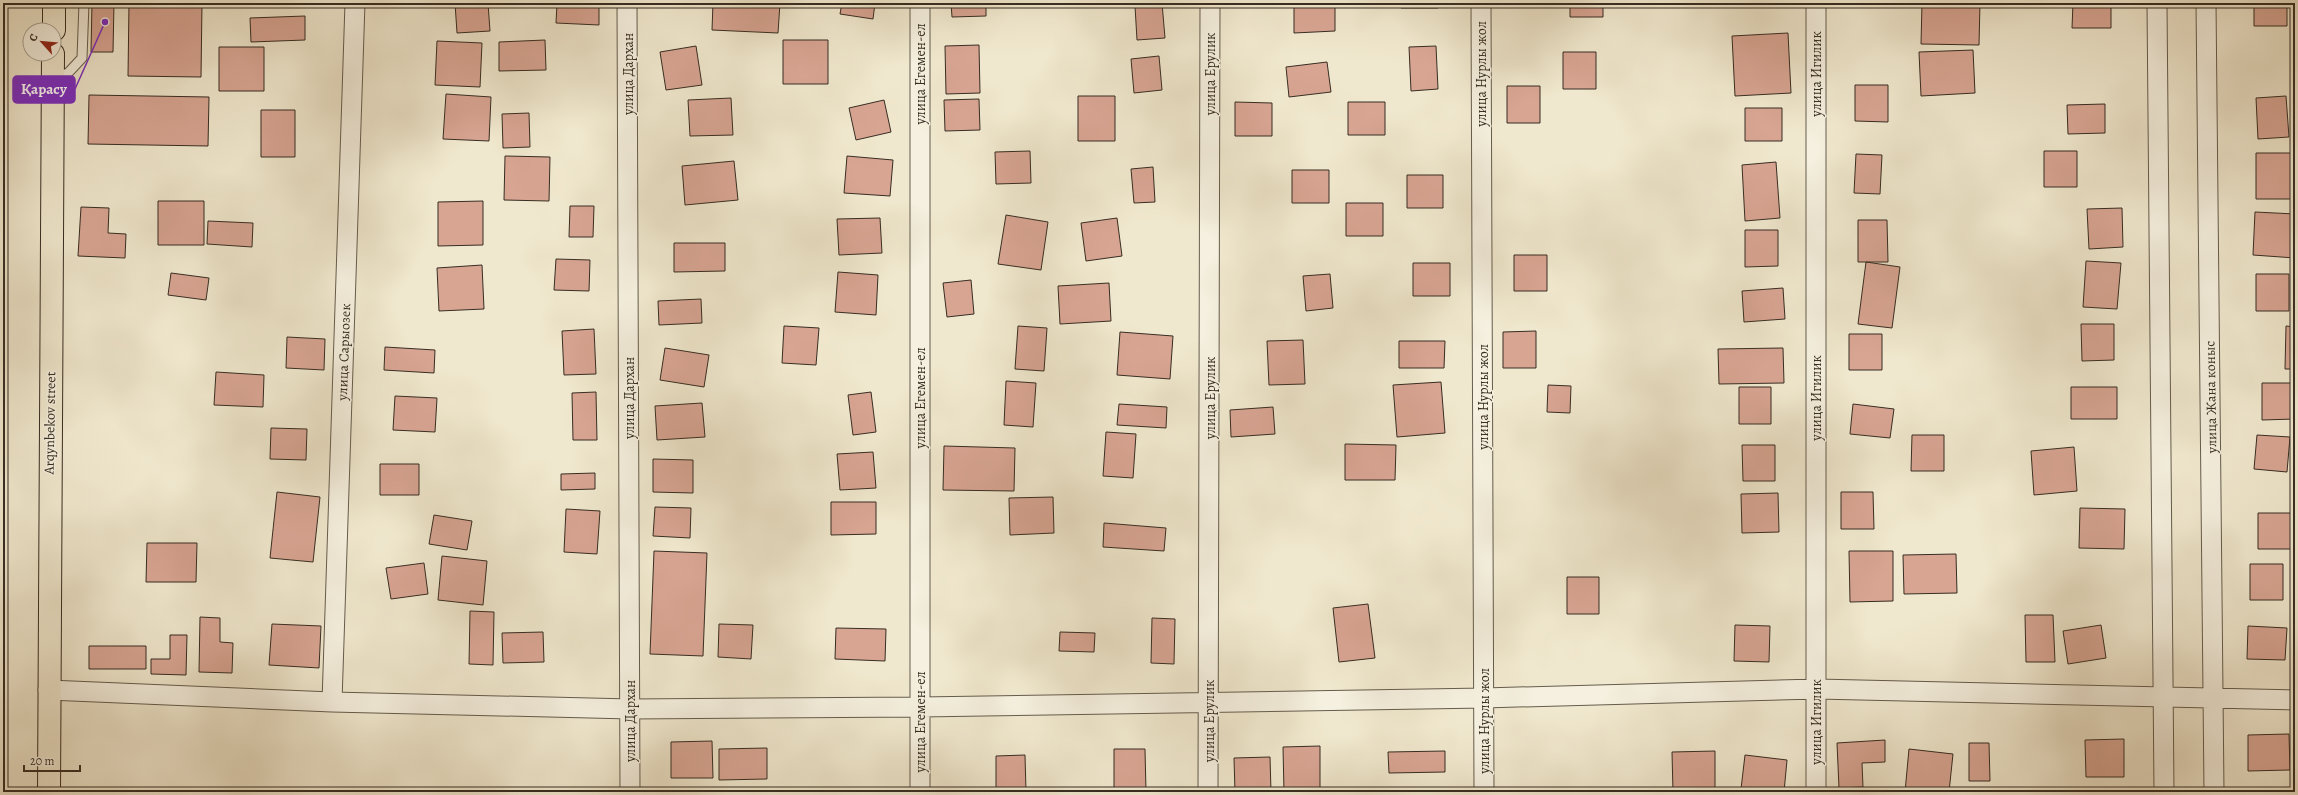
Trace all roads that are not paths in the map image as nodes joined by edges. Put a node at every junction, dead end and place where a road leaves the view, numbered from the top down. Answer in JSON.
{"nodes":[{"id":1,"x":54,"y":3,"type":"edge"},
{"id":2,"x":84,"y":3,"type":"edge"},
{"id":3,"x":356,"y":3,"type":"edge"},
{"id":4,"x":627,"y":3,"type":"edge"},
{"id":5,"x":920,"y":3,"type":"edge"},
{"id":6,"x":1210,"y":3,"type":"edge"},
{"id":7,"x":1480,"y":3,"type":"edge"},
{"id":8,"x":1816,"y":3,"type":"edge"},
{"id":9,"x":2157,"y":3,"type":"edge"},
{"id":10,"x":2206,"y":3,"type":"edge"},
{"id":11,"x":54,"y":22,"type":"edge"},
{"id":12,"x":53,"y":62,"type":"edge"},
{"id":13,"x":53,"y":80,"type":"junction"},
{"id":14,"x":1817,"y":689,"type":"junction"},
{"id":15,"x":48,"y":690,"type":"junction"},
{"id":16,"x":2164,"y":697,"type":"junction"},
{"id":17,"x":1484,"y":698,"type":"junction"},
{"id":18,"x":2214,"y":698,"type":"junction"},
{"id":19,"x":2295,"y":700,"type":"edge"},
{"id":20,"x":1209,"y":701,"type":"junction"},
{"id":21,"x":332,"y":702,"type":"junction"},
{"id":22,"x":920,"y":707,"type":"junction"},
{"id":23,"x":631,"y":709,"type":"junction"},
{"id":24,"x":49,"y":792,"type":"edge"},
{"id":25,"x":630,"y":792,"type":"edge"},
{"id":26,"x":920,"y":792,"type":"edge"},
{"id":27,"x":1208,"y":792,"type":"edge"},
{"id":28,"x":1484,"y":792,"type":"edge"},
{"id":29,"x":1816,"y":792,"type":"edge"},
{"id":30,"x":2164,"y":792,"type":"edge"},
{"id":31,"x":2214,"y":792,"type":"edge"}],
"edges":[{"from":1,"to":11,"type":"main road"},
{"from":2,"to":13,"type":"lane"},
{"from":3,"to":21,"type":"street","name":"улица Сарыозек"},
{"from":4,"to":23,"type":"street","name":"улица Дархан"},
{"from":5,"to":22,"type":"street","name":"улица Егемен-ел"},
{"from":6,"to":20,"type":"street","name":"улица Ерулик"},
{"from":7,"to":17,"type":"street","name":"улица Нурлы жол"},
{"from":8,"to":14,"type":"street","name":"улица Игилик"},
{"from":9,"to":16,"type":"street"},
{"from":10,"to":18,"type":"street","name":"улица Жана коныс"},
{"from":12,"to":13,"type":"main road","name":"Arqynbekov street"},
{"from":13,"to":15,"type":"main road","name":"Arqynbekov street"},
{"from":14,"to":16,"type":"street"},
{"from":14,"to":17,"type":"street"},
{"from":14,"to":29,"type":"street","name":"улица Игилик"},
{"from":15,"to":21,"type":"street"},
{"from":15,"to":24,"type":"main road","name":"Arqynbekov street"},
{"from":16,"to":18,"type":"street"},
{"from":16,"to":30,"type":"street"},
{"from":17,"to":20,"type":"street"},
{"from":17,"to":28,"type":"street","name":"улица Нурлы жол"},
{"from":18,"to":19,"type":"street"},
{"from":18,"to":31,"type":"street","name":"улица Жана коныс"},
{"from":20,"to":22,"type":"street"},
{"from":20,"to":27,"type":"street","name":"улица Ерулик"},
{"from":21,"to":23,"type":"street"},
{"from":22,"to":23,"type":"street"},
{"from":22,"to":26,"type":"street","name":"улица Егемен-ел"},
{"from":23,"to":25,"type":"street","name":"улица Дархан"}]}
